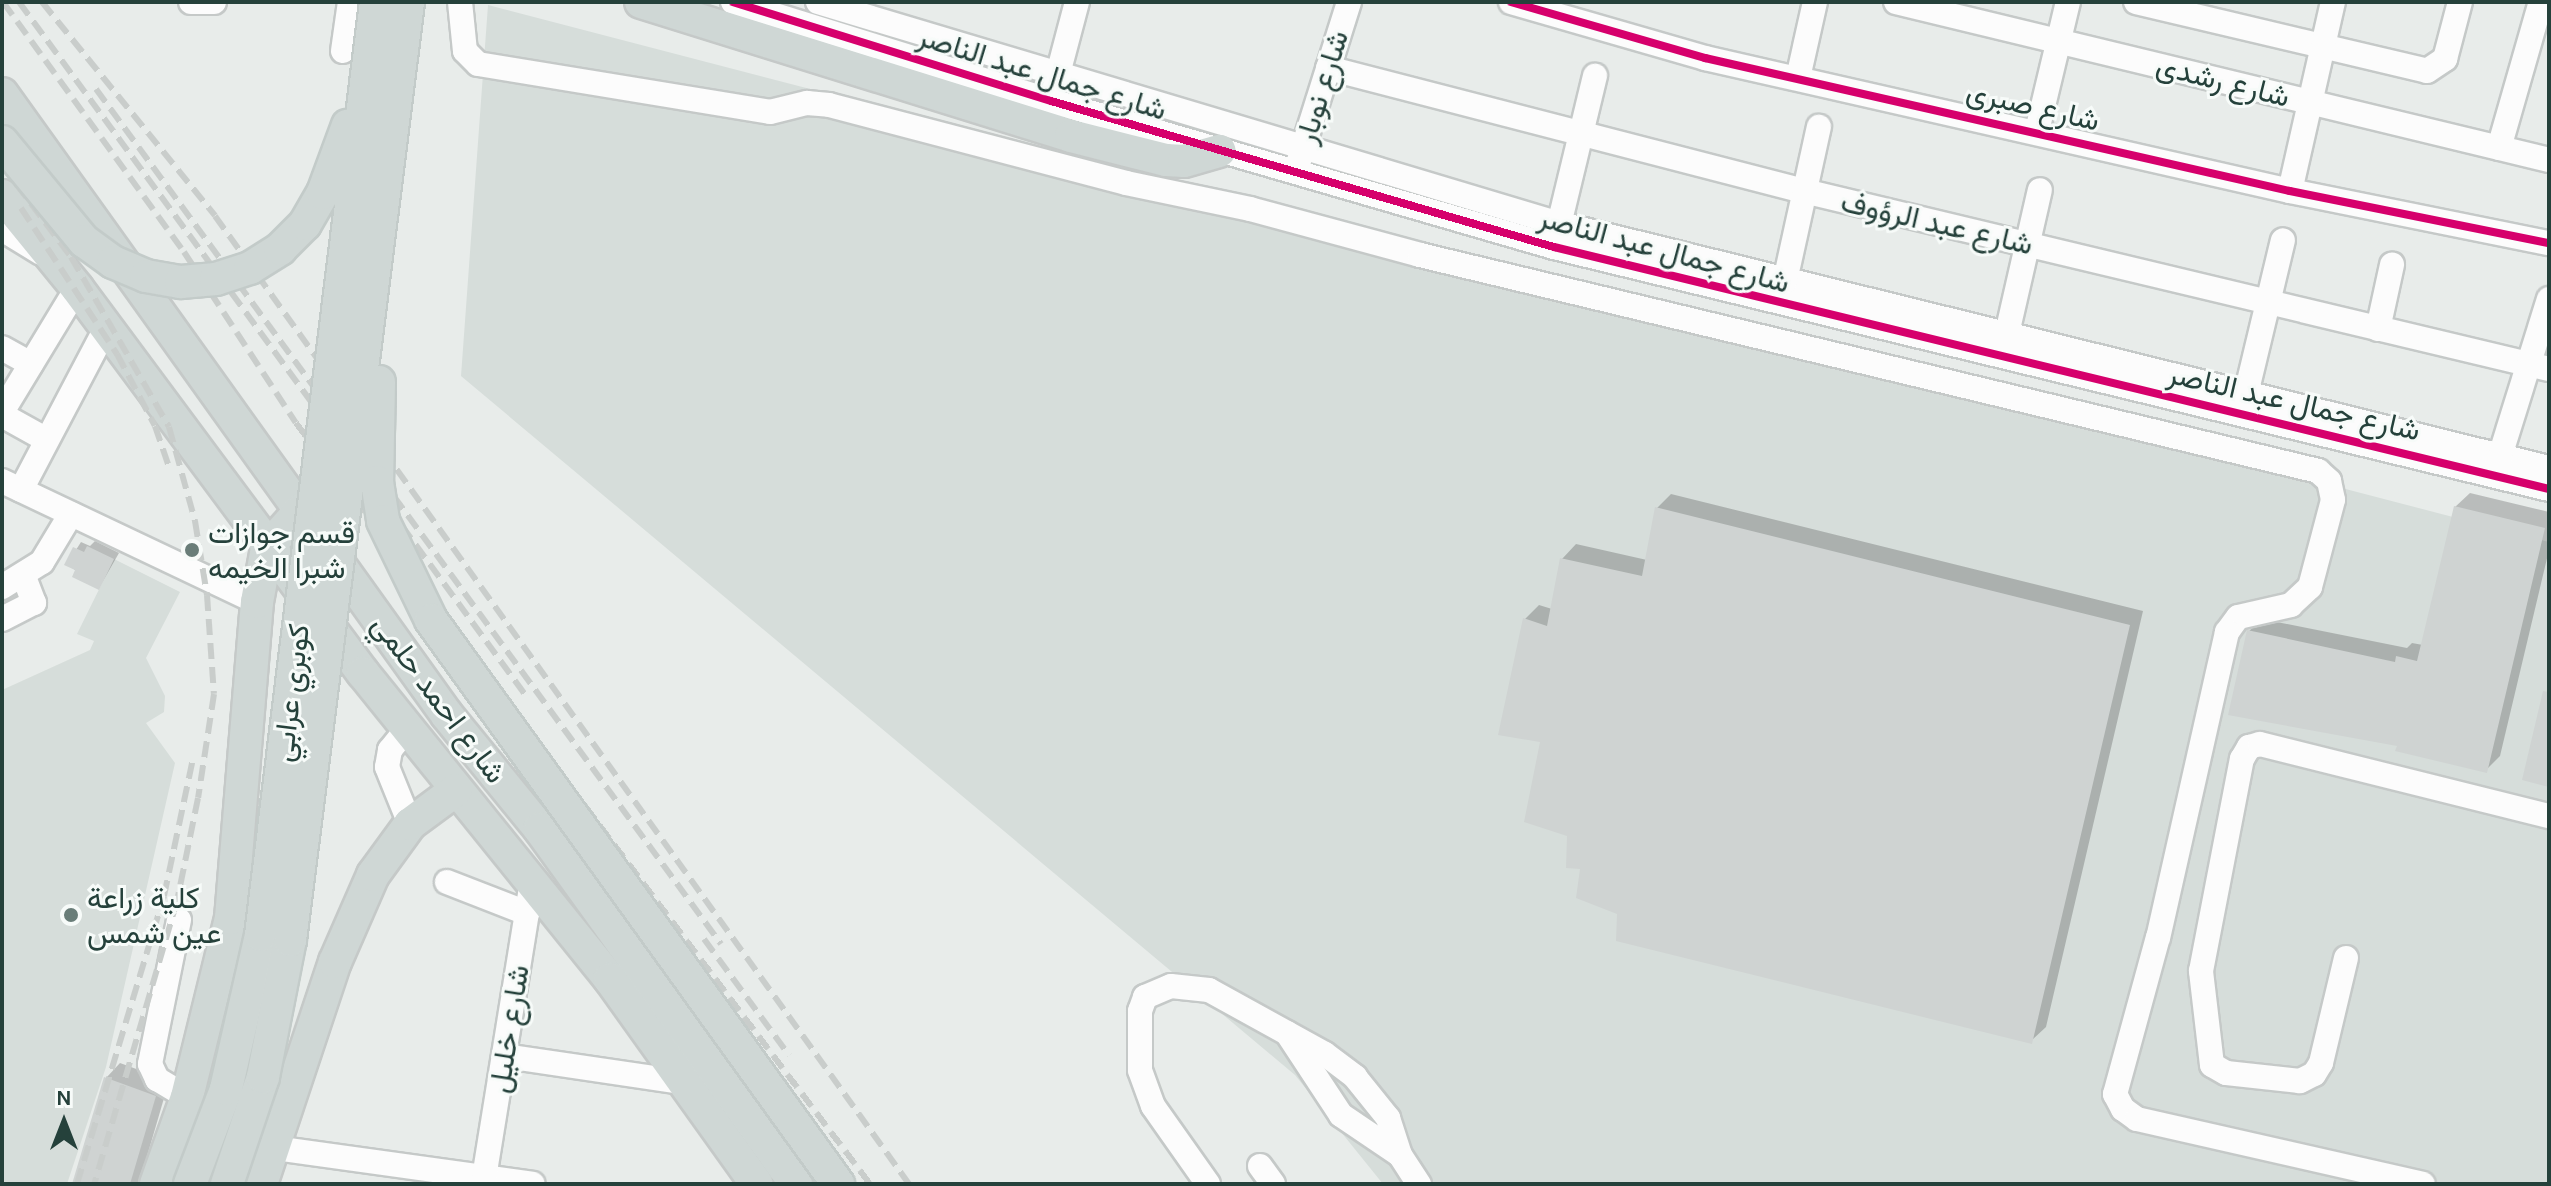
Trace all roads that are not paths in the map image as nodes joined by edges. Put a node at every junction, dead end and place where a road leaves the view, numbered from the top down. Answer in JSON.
{"nodes":[{"id":1,"x":350,"y":2,"type":"edge"},
{"id":2,"x":460,"y":2,"type":"edge"},
{"id":3,"x":641,"y":2,"type":"edge"},
{"id":4,"x":733,"y":2,"type":"edge"},
{"id":5,"x":818,"y":2,"type":"edge"},
{"id":6,"x":1077,"y":2,"type":"edge"},
{"id":7,"x":1349,"y":2,"type":"edge"},
{"id":8,"x":1815,"y":2,"type":"edge"},
{"id":9,"x":1896,"y":2,"type":"edge"},
{"id":10,"x":2068,"y":2,"type":"edge"},
{"id":11,"x":2138,"y":2,"type":"edge"},
{"id":12,"x":2333,"y":2,"type":"edge"},
{"id":13,"x":2460,"y":2,"type":"edge"},
{"id":14,"x":2542,"y":2,"type":"edge"},
{"id":15,"x":403,"y":4,"type":"edge"},
{"id":16,"x":1523,"y":4,"type":"edge"},
{"id":17,"x":2549,"y":4,"type":"edge"},
{"id":18,"x":2221,"y":12,"type":"edge"},
{"id":19,"x":2058,"y":41,"type":"junction"},
{"id":20,"x":2322,"y":47,"type":"junction"},
{"id":21,"x":343,"y":51,"type":"dead end"},
{"id":22,"x":1328,"y":68,"type":"junction"},
{"id":23,"x":367,"y":73,"type":"junction"},
{"id":24,"x":1058,"y":75,"type":"junction"},
{"id":25,"x":1595,"y":76,"type":"dead end"},
{"id":26,"x":1798,"y":78,"type":"junction"},
{"id":27,"x":2,"y":94,"type":"edge"},
{"id":28,"x":1051,"y":101,"type":"junction"},
{"id":29,"x":2310,"y":102,"type":"junction"},
{"id":30,"x":1819,"y":127,"type":"dead end"},
{"id":31,"x":2037,"y":131,"type":"junction"},
{"id":32,"x":1581,"y":134,"type":"junction"},
{"id":33,"x":2,"y":142,"type":"edge"},
{"id":34,"x":1303,"y":148,"type":"junction"},
{"id":35,"x":2499,"y":148,"type":"junction"},
{"id":36,"x":1220,"y":151,"type":"junction"},
{"id":37,"x":2549,"y":160,"type":"edge"},
{"id":38,"x":1295,"y":173,"type":"junction"},
{"id":39,"x":2040,"y":190,"type":"dead end"},
{"id":40,"x":1804,"y":191,"type":"junction"},
{"id":41,"x":2290,"y":191,"type":"junction"},
{"id":42,"x":2,"y":196,"type":"edge"},
{"id":43,"x":2,"y":229,"type":"edge"},
{"id":44,"x":1557,"y":236,"type":"junction"},
{"id":45,"x":2283,"y":240,"type":"dead end"},
{"id":46,"x":2549,"y":243,"type":"edge"},
{"id":47,"x":2027,"y":245,"type":"junction"},
{"id":48,"x":2392,"y":265,"type":"dead end"},
{"id":49,"x":68,"y":276,"type":"junction"},
{"id":50,"x":1785,"y":281,"type":"junction"},
{"id":51,"x":2549,"y":299,"type":"edge"},
{"id":52,"x":2268,"y":303,"type":"junction"},
{"id":53,"x":106,"y":328,"type":"junction"},
{"id":54,"x":366,"y":329,"type":"junction"},
{"id":55,"x":2378,"y":329,"type":"junction"},
{"id":56,"x":2004,"y":346,"type":"junction"},
{"id":57,"x":2,"y":348,"type":"edge"},
{"id":58,"x":31,"y":364,"type":"junction"},
{"id":59,"x":2539,"y":367,"type":"edge"},
{"id":60,"x":2246,"y":394,"type":"junction"},
{"id":61,"x":2,"y":414,"type":"edge"},
{"id":62,"x":47,"y":440,"type":"junction"},
{"id":63,"x":2497,"y":465,"type":"junction"},
{"id":64,"x":2549,"y":468,"type":"edge"},
{"id":65,"x":12,"y":486,"type":"edge"},
{"id":66,"x":2549,"y":489,"type":"edge"},
{"id":67,"x":301,"y":510,"type":"junction"},
{"id":68,"x":71,"y":514,"type":"junction"},
{"id":69,"x":267,"y":548,"type":"junction"},
{"id":70,"x":13,"y":582,"type":"edge"},
{"id":71,"x":257,"y":602,"type":"junction"},
{"id":72,"x":2,"y":619,"type":"edge"},
{"id":73,"x":407,"y":729,"type":"junction"},
{"id":74,"x":456,"y":790,"type":"junction"},
{"id":75,"x":2549,"y":816,"type":"edge"},
{"id":76,"x":410,"y":824,"type":"junction"},
{"id":77,"x":532,"y":881,"type":"junction"},
{"id":78,"x":447,"y":882,"type":"dead end"},
{"id":79,"x":527,"y":913,"type":"junction"},
{"id":80,"x":179,"y":920,"type":"dead end"},
{"id":81,"x":2346,"y":958,"type":"dead end"},
{"id":82,"x":1286,"y":1033,"type":"junction"},
{"id":83,"x":505,"y":1056,"type":"junction"},
{"id":84,"x":682,"y":1082,"type":"junction"},
{"id":85,"x":187,"y":1097,"type":"junction"},
{"id":86,"x":275,"y":1148,"type":"junction"},
{"id":87,"x":1400,"y":1155,"type":"junction"},
{"id":88,"x":484,"y":1181,"type":"edge"},
{"id":89,"x":156,"y":1184,"type":"edge"},
{"id":90,"x":190,"y":1184,"type":"edge"},
{"id":91,"x":227,"y":1184,"type":"edge"},
{"id":92,"x":261,"y":1184,"type":"edge"},
{"id":93,"x":533,"y":1184,"type":"edge"},
{"id":94,"x":757,"y":1184,"type":"edge"},
{"id":95,"x":796,"y":1184,"type":"edge"},
{"id":96,"x":838,"y":1184,"type":"edge"},
{"id":97,"x":1208,"y":1184,"type":"edge"},
{"id":98,"x":1419,"y":1184,"type":"edge"},
{"id":99,"x":2423,"y":1184,"type":"edge"}],
"edges":[{"from":1,"to":21,"type":"street"},
{"from":2,"to":99,"type":"street"},
{"from":3,"to":36,"type":"main road"},
{"from":4,"to":28,"type":"street","name":"شارع جمال عبد الناصر"},
{"from":5,"to":24,"type":"street","name":"شارع جمال عبد الناصر"},
{"from":6,"to":24,"type":"street"},
{"from":7,"to":22,"type":"street","name":"شارع نوبار"},
{"from":8,"to":26,"type":"street"},
{"from":9,"to":19,"type":"street","name":"شارع رشدى"},
{"from":10,"to":19,"type":"street"},
{"from":11,"to":18,"type":"street"},
{"from":12,"to":20,"type":"street"},
{"from":13,"to":20,"type":"street"},
{"from":14,"to":17,"type":"street"},
{"from":14,"to":35,"type":"street"},
{"from":15,"to":23,"type":"main road","name":"كوبري عرابي","bridge":true},
{"from":15,"to":54,"type":"main road","name":"كوبري عرابي","bridge":true},
{"from":16,"to":26,"type":"street","name":"شارع صبرى"},
{"from":18,"to":20,"type":"street"},
{"from":19,"to":29,"type":"street","name":"شارع رشدى"},
{"from":19,"to":31,"type":"street"},
{"from":20,"to":29,"type":"street"},
{"from":22,"to":32,"type":"street","name":"شارع عبد الرؤوف"},
{"from":22,"to":34,"type":"street","name":"شارع نوبار"},
{"from":23,"to":33,"type":"main road","bridge":true},
{"from":23,"to":90,"type":"main road","name":"كوبري عرابي","bridge":true},
{"from":24,"to":28,"type":"street"},
{"from":24,"to":34,"type":"street","name":"شارع جمال عبد الناصر"},
{"from":25,"to":32,"type":"street"},
{"from":26,"to":31,"type":"street","name":"شارع صبرى"},
{"from":27,"to":67,"type":"main road","name":"شارع احمد حلمي"},
{"from":28,"to":36,"type":"street","name":"شارع جمال عبد الناصر"},
{"from":29,"to":35,"type":"street","name":"شارع رشدى"},
{"from":29,"to":41,"type":"street"},
{"from":30,"to":40,"type":"street"},
{"from":31,"to":41,"type":"street","name":"شارع صبرى"},
{"from":32,"to":40,"type":"street","name":"شارع عبد الرؤوف"},
{"from":32,"to":44,"type":"street"},
{"from":34,"to":38,"type":"street","name":"شارع نوبار"},
{"from":34,"to":44,"type":"street","name":"شارع جمال عبد الناصر"},
{"from":35,"to":37,"type":"street","name":"شارع رشدى"},
{"from":36,"to":38,"type":"street","name":"شارع جمال عبد الناصر"},
{"from":38,"to":44,"type":"street","name":"شارع جمال عبد الناصر"},
{"from":39,"to":47,"type":"street"},
{"from":40,"to":47,"type":"street","name":"شارع عبد الرؤوف"},
{"from":40,"to":50,"type":"street"},
{"from":41,"to":46,"type":"street","name":"شارع صبرى"},
{"from":42,"to":49,"type":"main road","name":"شارع احمد حلمي"},
{"from":43,"to":49,"type":"street"},
{"from":44,"to":50,"type":"street","name":"شارع جمال عبد الناصر"},
{"from":44,"to":56,"type":"street","name":"شارع جمال عبد الناصر"},
{"from":45,"to":52,"type":"street"},
{"from":47,"to":52,"type":"street","name":"شارع عبد الرؤوف"},
{"from":47,"to":56,"type":"street"},
{"from":48,"to":55,"type":"street"},
{"from":49,"to":53,"type":"main road","name":"شارع احمد حلمي"},
{"from":49,"to":58,"type":"street"},
{"from":50,"to":56,"type":"street","name":"شارع جمال عبد الناصر"},
{"from":51,"to":59,"type":"street"},
{"from":52,"to":55,"type":"street","name":"شارع عبد الرؤوف"},
{"from":52,"to":60,"type":"street"},
{"from":53,"to":62,"type":"street"},
{"from":53,"to":69,"type":"main road","name":"شارع احمد حلمي"},
{"from":54,"to":91,"type":"main road","name":"كوبري عرابي","bridge":true},
{"from":54,"to":96,"type":"main road","bridge":true},
{"from":55,"to":59,"type":"street","name":"شارع عبد الرؤوف"},
{"from":56,"to":60,"type":"street","name":"شارع جمال عبد الناصر"},
{"from":56,"to":63,"type":"street","name":"شارع جمال عبد الناصر"},
{"from":57,"to":58,"type":"street"},
{"from":58,"to":61,"type":"street"},
{"from":59,"to":63,"type":"street"},
{"from":60,"to":63,"type":"street","name":"شارع جمال عبد الناصر"},
{"from":61,"to":62,"type":"street"},
{"from":62,"to":65,"type":"street"},
{"from":63,"to":64,"type":"street","name":"شارع جمال عبد الناصر"},
{"from":63,"to":66,"type":"street","name":"شارع جمال عبد الناصر"},
{"from":65,"to":68,"type":"street"},
{"from":67,"to":69,"type":"main road"},
{"from":67,"to":95,"type":"main road","name":"شارع احمد حلمي"},
{"from":68,"to":70,"type":"street"},
{"from":68,"to":71,"type":"street"},
{"from":69,"to":71,"type":"main road"},
{"from":69,"to":73,"type":"main road","name":"شارع احمد حلمي"},
{"from":70,"to":72,"type":"street"},
{"from":71,"to":85,"type":"main road"},
{"from":73,"to":74,"type":"main road","name":"شارع احمد حلمي"},
{"from":73,"to":76,"type":"street"},
{"from":74,"to":76,"type":"main road"},
{"from":74,"to":77,"type":"main road","name":"شارع احمد حلمي"},
{"from":75,"to":81,"type":"street"},
{"from":76,"to":86,"type":"main road"},
{"from":77,"to":79,"type":"street","name":"شارع خليل"},
{"from":77,"to":84,"type":"main road","name":"شارع احمد حلمي"},
{"from":78,"to":79,"type":"street"},
{"from":79,"to":83,"type":"street","name":"شارع خليل"},
{"from":80,"to":85,"type":"street"},
{"from":82,"to":87,"type":"street"},
{"from":82,"to":87,"type":"street"},
{"from":82,"to":97,"type":"street"},
{"from":83,"to":84,"type":"street"},
{"from":83,"to":88,"type":"street","name":"شارع خليل"},
{"from":84,"to":94,"type":"main road","name":"شارع احمد حلمي"},
{"from":85,"to":89,"type":"main road"},
{"from":86,"to":88,"type":"street"},
{"from":86,"to":92,"type":"main road"},
{"from":87,"to":98,"type":"street"},
{"from":88,"to":93,"type":"street"}]}
